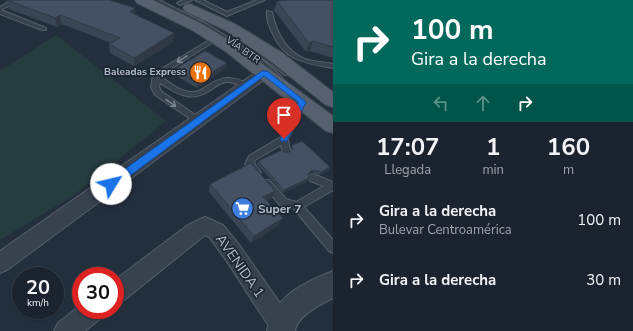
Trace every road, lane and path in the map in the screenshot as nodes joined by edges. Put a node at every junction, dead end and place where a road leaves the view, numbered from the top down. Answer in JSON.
{"nodes":[{"id":1,"x":16,"y":0,"type":"edge"},
{"id":2,"x":142,"y":0,"type":"edge"},
{"id":3,"x":154,"y":0,"type":"edge"},
{"id":4,"x":163,"y":0,"type":"edge"},
{"id":5,"x":198,"y":0,"type":"edge"},
{"id":6,"x":262,"y":0,"type":"edge"},
{"id":7,"x":181,"y":1,"type":"edge"},
{"id":8,"x":0,"y":10,"type":"edge"},
{"id":9,"x":269,"y":12,"type":"dead end"},
{"id":10,"x":44,"y":29,"type":"dead end"},
{"id":11,"x":216,"y":38,"type":"junction"},
{"id":12,"x":289,"y":59,"type":"junction"},
{"id":13,"x":333,"y":66,"type":"edge"},
{"id":14,"x":264,"y":73,"type":"junction"},
{"id":15,"x":157,"y":78,"type":"junction"},
{"id":16,"x":247,"y":86,"type":"junction"},
{"id":17,"x":302,"y":102,"type":"junction"},
{"id":18,"x":333,"y":102,"type":"edge"},
{"id":19,"x":198,"y":121,"type":"junction"},
{"id":20,"x":327,"y":121,"type":"edge"},
{"id":21,"x":284,"y":139,"type":"junction"},
{"id":22,"x":286,"y":151,"type":"edge"},
{"id":23,"x":313,"y":178,"type":"dead end"},
{"id":24,"x":332,"y":186,"type":"edge"},
{"id":25,"x":297,"y":206,"type":"junction"},
{"id":26,"x":333,"y":248,"type":"edge"},
{"id":27,"x":0,"y":263,"type":"edge"},
{"id":28,"x":333,"y":284,"type":"edge"},
{"id":29,"x":124,"y":286,"type":"edge"},
{"id":30,"x":83,"y":319,"type":"edge"},
{"id":31,"x":281,"y":328,"type":"edge"},
{"id":32,"x":70,"y":330,"type":"edge"}],
"edges":[{"from":1,"to":8,"type":"lane"},
{"from":2,"to":11,"type":"main road"},
{"from":3,"to":20,"type":"lane","name":"VÍA BTR"},
{"from":4,"to":18,"type":"lane","name":"VÍA BTR"},
{"from":5,"to":6,"type":"lane"},
{"from":7,"to":12,"type":"main road"},
{"from":8,"to":10,"type":"lane"},
{"from":9,"to":12,"type":"lane"},
{"from":11,"to":14,"type":"main road"},
{"from":11,"to":15,"type":"lane","one_way":true},
{"from":12,"to":13,"type":"lane"},
{"from":12,"to":18,"type":"main road"},
{"from":14,"to":16,"type":"street"},
{"from":14,"to":17,"type":"main road"},
{"from":15,"to":16,"type":"lane"},
{"from":15,"to":19,"type":"lane","one_way":true},
{"from":16,"to":19,"type":"street"},
{"from":17,"to":20,"type":"main road"},
{"from":17,"to":21,"type":"lane"},
{"from":19,"to":27,"type":"street"},
{"from":21,"to":22,"type":"lane"},
{"from":21,"to":25,"type":"lane"},
{"from":23,"to":24,"type":"lane"},
{"from":24,"to":25,"type":"lane"},
{"from":25,"to":26,"type":"lane"},
{"from":28,"to":31,"type":"street"},
{"from":29,"to":31,"type":"street","name":"AVENIDA 1"},
{"from":30,"to":32,"type":"street"}]}
